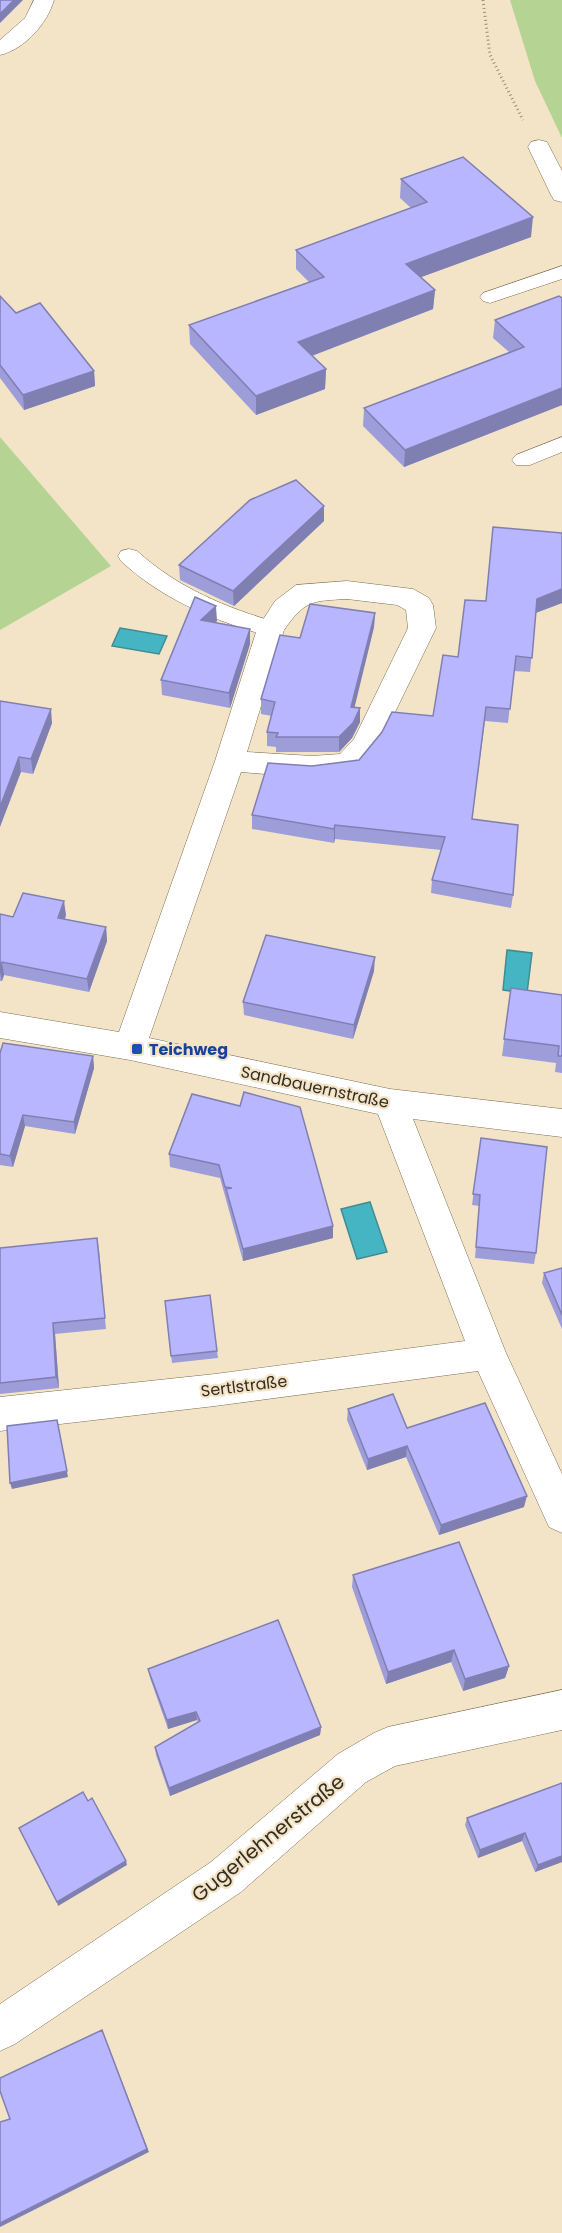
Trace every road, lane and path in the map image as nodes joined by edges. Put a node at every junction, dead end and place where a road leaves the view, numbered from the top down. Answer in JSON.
{"nodes":[{"id":1,"x":44,"y":0,"type":"edge"},
{"id":2,"x":483,"y":0,"type":"edge"},
{"id":3,"x":0,"y":49,"type":"edge"},
{"id":4,"x":539,"y":147,"type":"joint"},
{"id":5,"x":562,"y":195,"type":"edge"},
{"id":6,"x":562,"y":272,"type":"edge"},
{"id":7,"x":490,"y":297,"type":"dead end"},
{"id":8,"x":562,"y":444,"type":"edge"},
{"id":9,"x":523,"y":460,"type":"dead end"},
{"id":10,"x":129,"y":556,"type":"dead end"},
{"id":11,"x":271,"y":629,"type":"junction"},
{"id":12,"x":230,"y":761,"type":"junction"},
{"id":13,"x":0,"y":1025,"type":"edge"},
{"id":14,"x":130,"y":1047,"type":"junction"},
{"id":15,"x":390,"y":1103,"type":"junction"},
{"id":16,"x":562,"y":1123,"type":"edge"},
{"id":17,"x":488,"y":1354,"type":"junction"},
{"id":18,"x":0,"y":1414,"type":"edge"},
{"id":19,"x":562,"y":1515,"type":"edge"},
{"id":20,"x":562,"y":1710,"type":"edge"},
{"id":21,"x":0,"y":2029,"type":"edge"}],
"edges":[{"from":1,"to":3,"type":"street"},
{"from":2,"to":4,"type":"path"},
{"from":4,"to":5,"type":"street"},
{"from":6,"to":7,"type":"lane"},
{"from":8,"to":9,"type":"lane"},
{"from":10,"to":11,"type":"lane"},
{"from":11,"to":12,"type":"street"},
{"from":11,"to":12,"type":"street"},
{"from":12,"to":14,"type":"street"},
{"from":13,"to":14,"type":"street","name":"Sandbauernstraße"},
{"from":14,"to":15,"type":"street","name":"Sandbauernstraße"},
{"from":15,"to":16,"type":"street","name":"Sandbauernstraße"},
{"from":15,"to":17,"type":"street"},
{"from":17,"to":18,"type":"street","name":"Sertlstraße"},
{"from":17,"to":19,"type":"street"},
{"from":20,"to":21,"type":"street","name":"Gugerlehnerstraße"}]}
